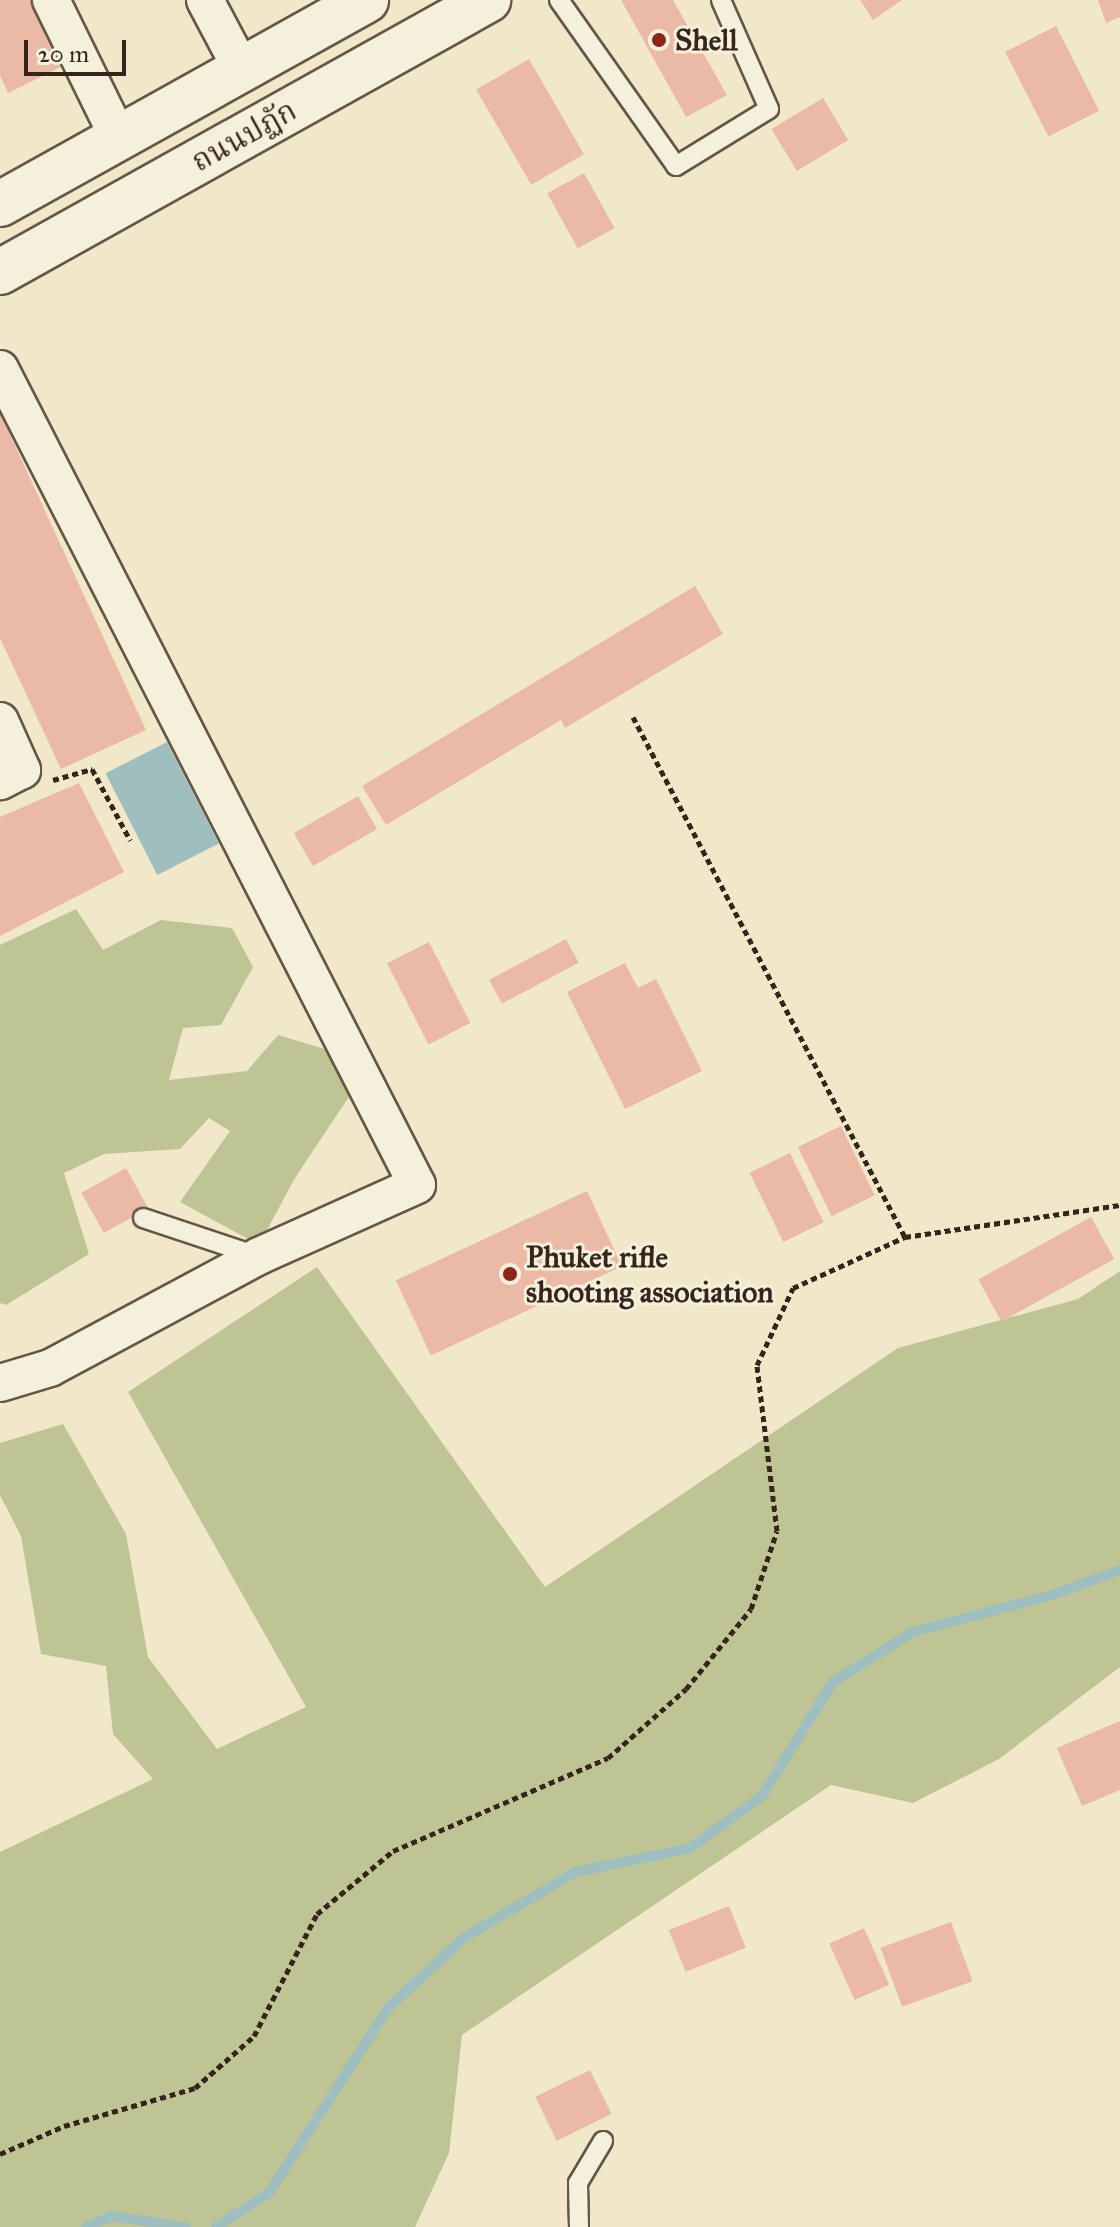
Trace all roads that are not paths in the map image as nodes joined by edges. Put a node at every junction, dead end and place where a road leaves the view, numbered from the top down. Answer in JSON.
{"nodes":[{"id":1,"x":51,"y":0,"type":"edge"},
{"id":2,"x":205,"y":0,"type":"edge"},
{"id":3,"x":366,"y":0,"type":"edge"},
{"id":4,"x":488,"y":0,"type":"edge"},
{"id":5,"x":559,"y":0,"type":"edge"},
{"id":6,"x":721,"y":0,"type":"edge"},
{"id":7,"x":242,"y":70,"type":"junction"},
{"id":8,"x":120,"y":141,"type":"junction"},
{"id":9,"x":0,"y":204,"type":"edge"},
{"id":10,"x":0,"y":272,"type":"edge"},
{"id":11,"x":0,"y":369,"type":"edge"},
{"id":12,"x":0,"y":721,"type":"edge"},
{"id":13,"x":11,"y":775,"type":"edge"},
{"id":14,"x":143,"y":1218,"type":"dead end"},
{"id":15,"x":259,"y":1256,"type":"junction"},
{"id":16,"x":0,"y":1383,"type":"edge"},
{"id":17,"x":603,"y":2141,"type":"dead end"},
{"id":18,"x":579,"y":2227,"type":"edge"}],
"edges":[{"from":1,"to":8,"type":"street"},
{"from":2,"to":7,"type":"street"},
{"from":3,"to":7,"type":"main road","name":"ถนนปฏัก"},
{"from":4,"to":10,"type":"main road","name":"ถนนปฏัก"},
{"from":5,"to":6,"type":"lane"},
{"from":7,"to":8,"type":"main road","name":"ถนนปฏัก"},
{"from":8,"to":9,"type":"main road","name":"ถนนปฏัก"},
{"from":11,"to":15,"type":"street"},
{"from":12,"to":13,"type":"street"},
{"from":14,"to":15,"type":"lane"},
{"from":15,"to":16,"type":"street"},
{"from":17,"to":18,"type":"lane"}]}
